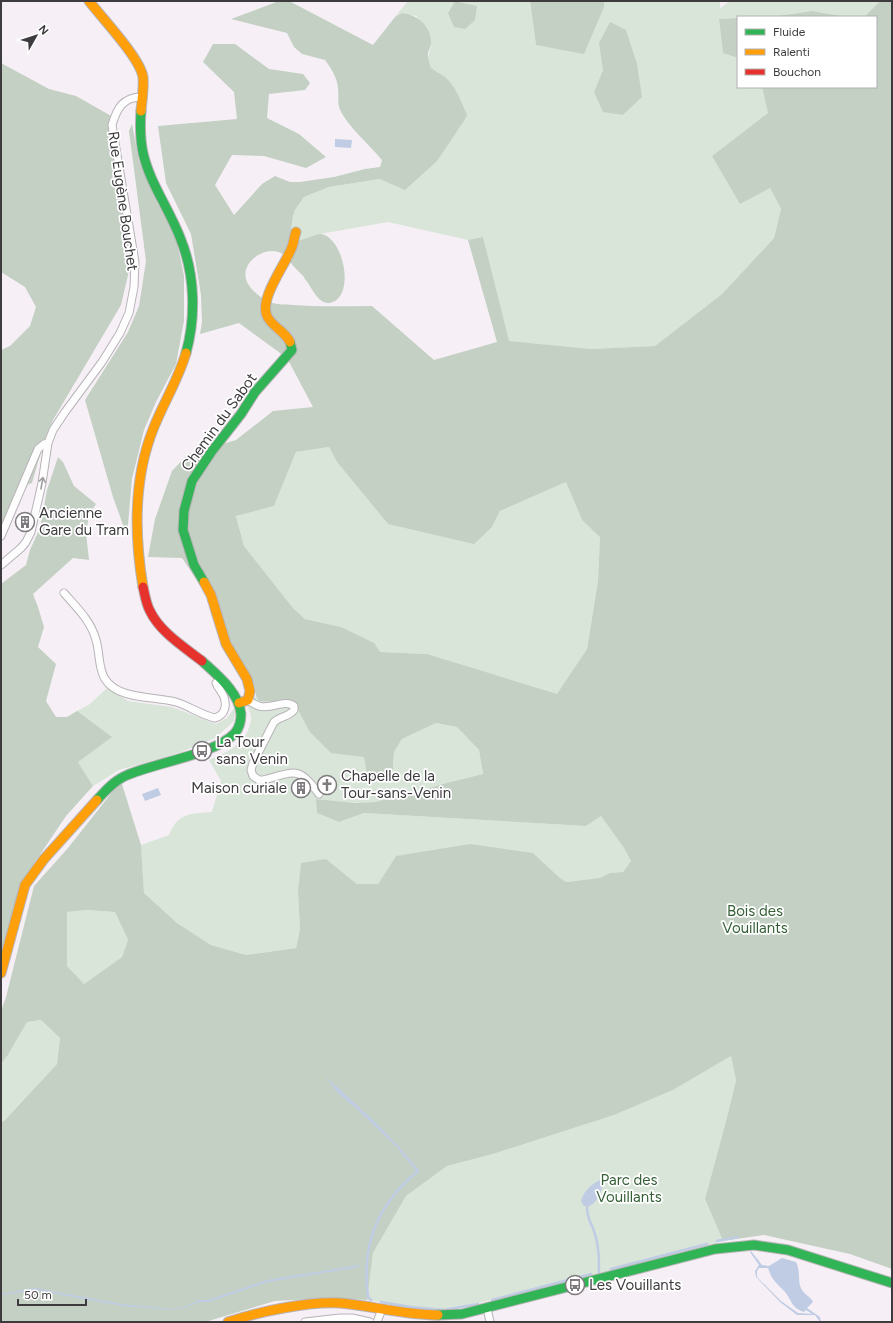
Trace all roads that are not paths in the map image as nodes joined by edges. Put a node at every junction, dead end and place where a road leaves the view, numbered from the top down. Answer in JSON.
{"nodes":[{"id":1,"x":89,"y":1,"type":"edge"},
{"id":2,"x":142,"y":97,"type":"junction"},
{"id":3,"x":296,"y":232,"type":"dead end"},
{"id":4,"x":48,"y":443,"type":"junction"},
{"id":5,"x":1,"y":536,"type":"edge"},
{"id":6,"x":1,"y":565,"type":"edge"},
{"id":7,"x":64,"y":593,"type":"dead end"},
{"id":8,"x":220,"y":678,"type":"junction"},
{"id":9,"x":244,"y":701,"type":"junction"},
{"id":10,"x":319,"y":794,"type":"dead end"},
{"id":11,"x":1,"y":973,"type":"edge"},
{"id":12,"x":892,"y":1283,"type":"edge"},
{"id":13,"x":487,"y":1308,"type":"junction"},
{"id":14,"x":382,"y":1309,"type":"junction"},
{"id":15,"x":228,"y":1322,"type":"edge"},
{"id":16,"x":304,"y":1322,"type":"edge"},
{"id":17,"x":370,"y":1322,"type":"edge"},
{"id":18,"x":377,"y":1322,"type":"edge"},
{"id":19,"x":490,"y":1322,"type":"edge"}],
"edges":[{"from":1,"to":2,"type":"main road"},
{"from":2,"to":4,"type":"street","name":"Rue Eugène Bouchet"},
{"from":2,"to":8,"type":"main road"},
{"from":3,"to":9,"type":"main road","name":"Chemin du Sabot"},
{"from":4,"to":5,"type":"street"},
{"from":6,"to":4,"type":"street","one_way":true},
{"from":7,"to":8,"type":"street"},
{"from":8,"to":9,"type":"main road"},
{"from":9,"to":10,"type":"street"},
{"from":9,"to":11,"type":"main road"},
{"from":12,"to":13,"type":"main road"},
{"from":13,"to":14,"type":"main road"},
{"from":13,"to":19,"type":"street"},
{"from":14,"to":15,"type":"main road"},
{"from":14,"to":18,"type":"street"},
{"from":16,"to":17,"type":"street"}]}
